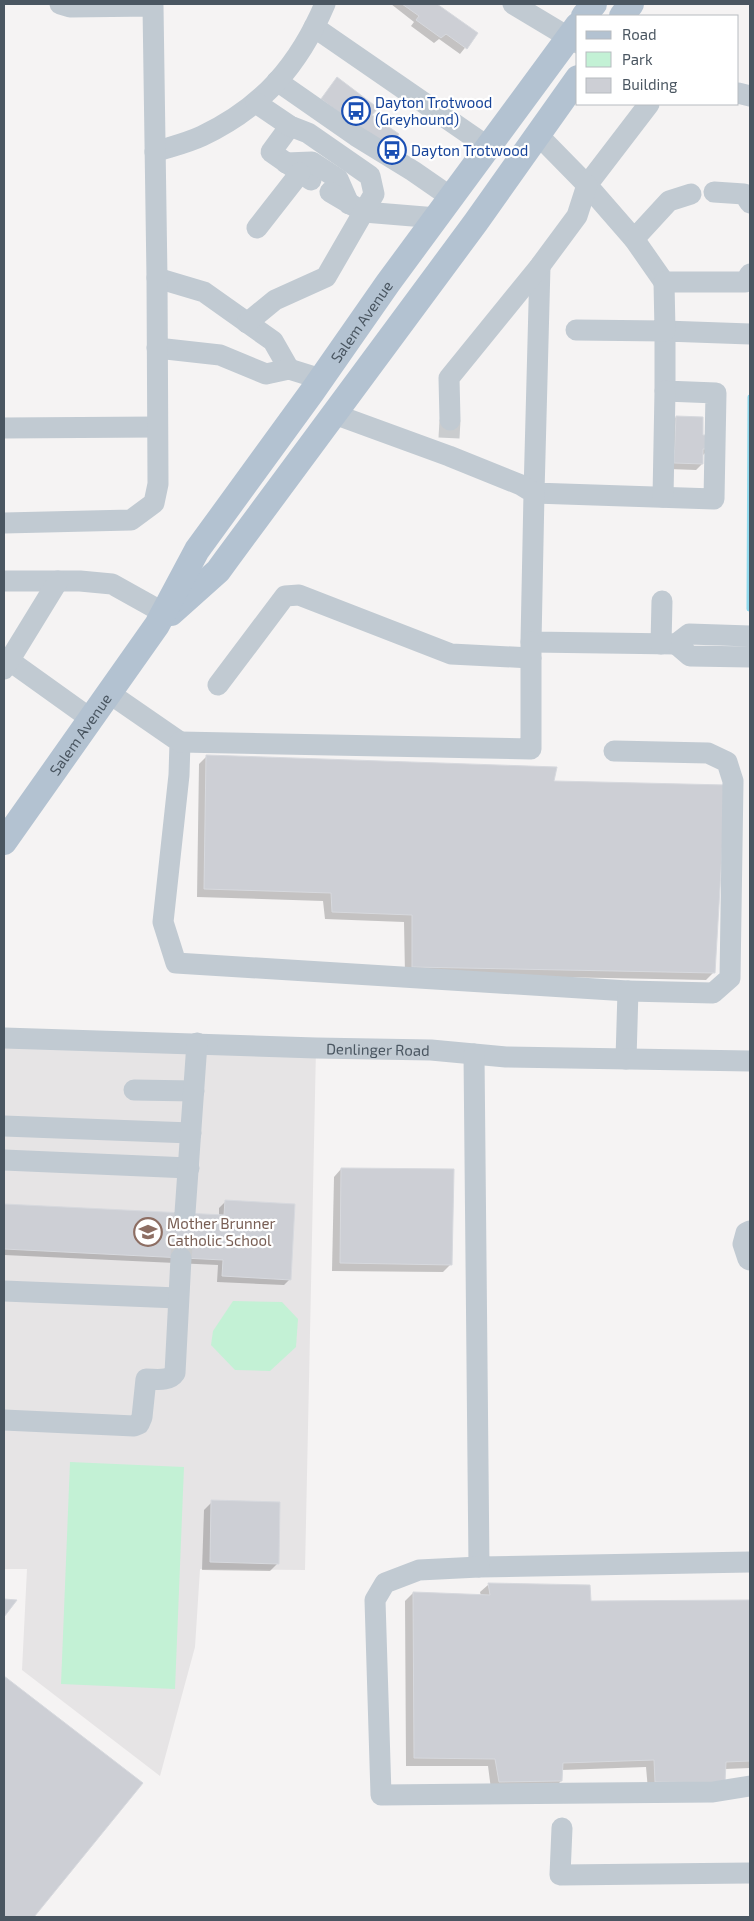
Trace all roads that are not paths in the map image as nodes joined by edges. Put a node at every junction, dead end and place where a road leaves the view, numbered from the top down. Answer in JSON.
{"nodes":[{"id":1,"x":60,"y":4,"type":"edge"},
{"id":2,"x":324,"y":4,"type":"edge"},
{"id":3,"x":513,"y":4,"type":"edge"},
{"id":4,"x":594,"y":4,"type":"edge"},
{"id":5,"x":616,"y":4,"type":"edge"},
{"id":6,"x":631,"y":4,"type":"edge"},
{"id":7,"x":153,"y":5,"type":"edge"},
{"id":8,"x":587,"y":15,"type":"edge"},
{"id":9,"x":609,"y":15,"type":"edge"},
{"id":10,"x":623,"y":15,"type":"edge"},
{"id":11,"x":314,"y":27,"type":"junction"},
{"id":12,"x":576,"y":30,"type":"edge"},
{"id":13,"x":576,"y":31,"type":"edge"},
{"id":14,"x":278,"y":81,"type":"junction"},
{"id":15,"x":576,"y":81,"type":"edge"},
{"id":16,"x":256,"y":102,"type":"junction"},
{"id":17,"x":648,"y":105,"type":"edge"},
{"id":18,"x":290,"y":126,"type":"junction"},
{"id":19,"x":538,"y":135,"type":"junction"},
{"id":20,"x":488,"y":147,"type":"junction"},
{"id":21,"x":155,"y":152,"type":"junction"},
{"id":22,"x":299,"y":172,"type":"junction"},
{"id":23,"x":587,"y":185,"type":"junction"},
{"id":24,"x":330,"y":192,"type":"dead end"},
{"id":25,"x":714,"y":192,"type":"dead end"},
{"id":26,"x":691,"y":194,"type":"dead end"},
{"id":27,"x":750,"y":203,"type":"edge"},
{"id":28,"x":356,"y":208,"type":"junction"},
{"id":29,"x":444,"y":208,"type":"junction"},
{"id":30,"x":257,"y":228,"type":"dead end"},
{"id":31,"x":634,"y":239,"type":"junction"},
{"id":32,"x":540,"y":266,"type":"junction"},
{"id":33,"x":750,"y":274,"type":"edge"},
{"id":34,"x":157,"y":278,"type":"junction"},
{"id":35,"x":664,"y":282,"type":"junction"},
{"id":36,"x":247,"y":323,"type":"junction"},
{"id":37,"x":576,"y":330,"type":"dead end"},
{"id":38,"x":665,"y":331,"type":"junction"},
{"id":39,"x":750,"y":334,"type":"edge"},
{"id":40,"x":157,"y":348,"type":"junction"},
{"id":41,"x":289,"y":369,"type":"junction"},
{"id":42,"x":321,"y":379,"type":"junction"},
{"id":43,"x":665,"y":391,"type":"junction"},
{"id":44,"x":334,"y":414,"type":"junction"},
{"id":45,"x":157,"y":427,"type":"junction"},
{"id":46,"x":4,"y":428,"type":"edge"},
{"id":47,"x":449,"y":438,"type":"junction"},
{"id":48,"x":534,"y":493,"type":"junction"},
{"id":49,"x":663,"y":497,"type":"junction"},
{"id":50,"x":4,"y":523,"type":"edge"},
{"id":51,"x":226,"y":560,"type":"junction"},
{"id":52,"x":4,"y":581,"type":"edge"},
{"id":53,"x":58,"y":581,"type":"junction"},
{"id":54,"x":662,"y":601,"type":"dead end"},
{"id":55,"x":160,"y":619,"type":"junction"},
{"id":56,"x":750,"y":636,"type":"edge"},
{"id":57,"x":668,"y":644,"type":"junction"},
{"id":58,"x":531,"y":650,"type":"junction"},
{"id":59,"x":750,"y":657,"type":"edge"},
{"id":60,"x":7,"y":665,"type":"edge"},
{"id":61,"x":218,"y":686,"type":"dead end"},
{"id":62,"x":109,"y":693,"type":"junction"},
{"id":63,"x":91,"y":718,"type":"junction"},
{"id":64,"x":180,"y":742,"type":"junction"},
{"id":65,"x":614,"y":751,"type":"dead end"},
{"id":66,"x":4,"y":842,"type":"edge"},
{"id":67,"x":628,"y":990,"type":"junction"},
{"id":68,"x":4,"y":1038,"type":"edge"},
{"id":69,"x":198,"y":1043,"type":"junction"},
{"id":70,"x":474,"y":1054,"type":"junction"},
{"id":71,"x":626,"y":1059,"type":"junction"},
{"id":72,"x":750,"y":1061,"type":"edge"},
{"id":73,"x":134,"y":1090,"type":"dead end"},
{"id":74,"x":194,"y":1091,"type":"junction"},
{"id":75,"x":4,"y":1126,"type":"edge"},
{"id":76,"x":191,"y":1133,"type":"junction"},
{"id":77,"x":4,"y":1160,"type":"edge"},
{"id":78,"x":189,"y":1168,"type":"junction"},
{"id":79,"x":185,"y":1213,"type":"tunnel mouth"},
{"id":80,"x":750,"y":1231,"type":"edge"},
{"id":81,"x":182,"y":1258,"type":"tunnel mouth"},
{"id":82,"x":750,"y":1260,"type":"edge"},
{"id":83,"x":4,"y":1291,"type":"edge"},
{"id":84,"x":178,"y":1298,"type":"junction"},
{"id":85,"x":4,"y":1420,"type":"edge"},
{"id":86,"x":750,"y":1562,"type":"edge"},
{"id":87,"x":479,"y":1567,"type":"junction"},
{"id":88,"x":750,"y":1786,"type":"edge"},
{"id":89,"x":562,"y":1828,"type":"dead end"},
{"id":90,"x":750,"y":1873,"type":"edge"}],
"edges":[{"from":1,"to":7,"type":"street"},
{"from":2,"to":11,"type":"street"},
{"from":3,"to":12,"type":"street"},
{"from":4,"to":8,"type":"main road","name":"Salem Avenue"},
{"from":5,"to":9,"type":"main road"},
{"from":6,"to":10,"type":"main road"},
{"from":7,"to":21,"type":"street"},
{"from":11,"to":14,"type":"street"},
{"from":11,"to":20,"type":"street"},
{"from":13,"to":20,"type":"main road","name":"Salem Avenue"},
{"from":14,"to":16,"type":"street"},
{"from":14,"to":29,"type":"street"},
{"from":15,"to":19,"type":"main road","name":"Salem Avenue"},
{"from":16,"to":18,"type":"street"},
{"from":16,"to":21,"type":"street"},
{"from":17,"to":23,"type":"street"},
{"from":18,"to":22,"type":"street"},
{"from":18,"to":28,"type":"street"},
{"from":19,"to":23,"type":"street"},
{"from":19,"to":44,"type":"main road","name":"Salem Avenue"},
{"from":20,"to":29,"type":"main road","name":"Salem Avenue"},
{"from":21,"to":34,"type":"street"},
{"from":22,"to":28,"type":"street"},
{"from":22,"to":30,"type":"street"},
{"from":23,"to":31,"type":"street"},
{"from":23,"to":32,"type":"street"},
{"from":24,"to":28,"type":"street"},
{"from":25,"to":27,"type":"street"},
{"from":26,"to":31,"type":"street"},
{"from":28,"to":29,"type":"street"},
{"from":28,"to":36,"type":"street"},
{"from":29,"to":42,"type":"main road","name":"Salem Avenue"},
{"from":31,"to":35,"type":"street"},
{"from":32,"to":47,"type":"street"},
{"from":32,"to":48,"type":"street"},
{"from":33,"to":35,"type":"street"},
{"from":34,"to":36,"type":"street"},
{"from":34,"to":40,"type":"street"},
{"from":35,"to":38,"type":"street"},
{"from":36,"to":41,"type":"street"},
{"from":37,"to":38,"type":"street"},
{"from":38,"to":39,"type":"street"},
{"from":38,"to":43,"type":"street"},
{"from":40,"to":41,"type":"street"},
{"from":40,"to":45,"type":"street"},
{"from":41,"to":42,"type":"street"},
{"from":42,"to":51,"type":"main road"},
{"from":42,"to":55,"type":"main road","name":"Salem Avenue"},
{"from":43,"to":49,"type":"street"},
{"from":43,"to":49,"type":"street"},
{"from":44,"to":47,"type":"street"},
{"from":44,"to":51,"type":"main road","name":"Salem Avenue"},
{"from":45,"to":46,"type":"street"},
{"from":45,"to":50,"type":"street"},
{"from":47,"to":48,"type":"street"},
{"from":48,"to":49,"type":"street"},
{"from":48,"to":58,"type":"street"},
{"from":51,"to":55,"type":"main road","name":"Salem Avenue"},
{"from":52,"to":53,"type":"street"},
{"from":53,"to":55,"type":"street"},
{"from":53,"to":60,"type":"street"},
{"from":54,"to":57,"type":"street"},
{"from":55,"to":62,"type":"main road","name":"Salem Avenue"},
{"from":56,"to":57,"type":"street"},
{"from":57,"to":58,"type":"street"},
{"from":57,"to":59,"type":"street"},
{"from":58,"to":61,"type":"street"},
{"from":58,"to":64,"type":"street"},
{"from":60,"to":63,"type":"street"},
{"from":62,"to":63,"type":"main road","name":"Salem Avenue"},
{"from":62,"to":64,"type":"street"},
{"from":63,"to":66,"type":"main road","name":"Salem Avenue"},
{"from":64,"to":67,"type":"street"},
{"from":65,"to":67,"type":"street"},
{"from":67,"to":71,"type":"street"},
{"from":68,"to":69,"type":"street","name":"Denlinger Road"},
{"from":69,"to":70,"type":"street","name":"Denlinger Road"},
{"from":69,"to":74,"type":"street"},
{"from":70,"to":71,"type":"street","name":"Denlinger Road"},
{"from":70,"to":87,"type":"street"},
{"from":71,"to":72,"type":"street","name":"Denlinger Road"},
{"from":73,"to":74,"type":"street"},
{"from":74,"to":76,"type":"street"},
{"from":75,"to":76,"type":"street"},
{"from":76,"to":78,"type":"street"},
{"from":77,"to":78,"type":"street"},
{"from":78,"to":79,"type":"street"},
{"from":80,"to":82,"type":"street"},
{"from":81,"to":84,"type":"street"},
{"from":83,"to":84,"type":"street"},
{"from":84,"to":85,"type":"street"},
{"from":86,"to":87,"type":"street"},
{"from":87,"to":88,"type":"street"},
{"from":89,"to":90,"type":"street"}]}
